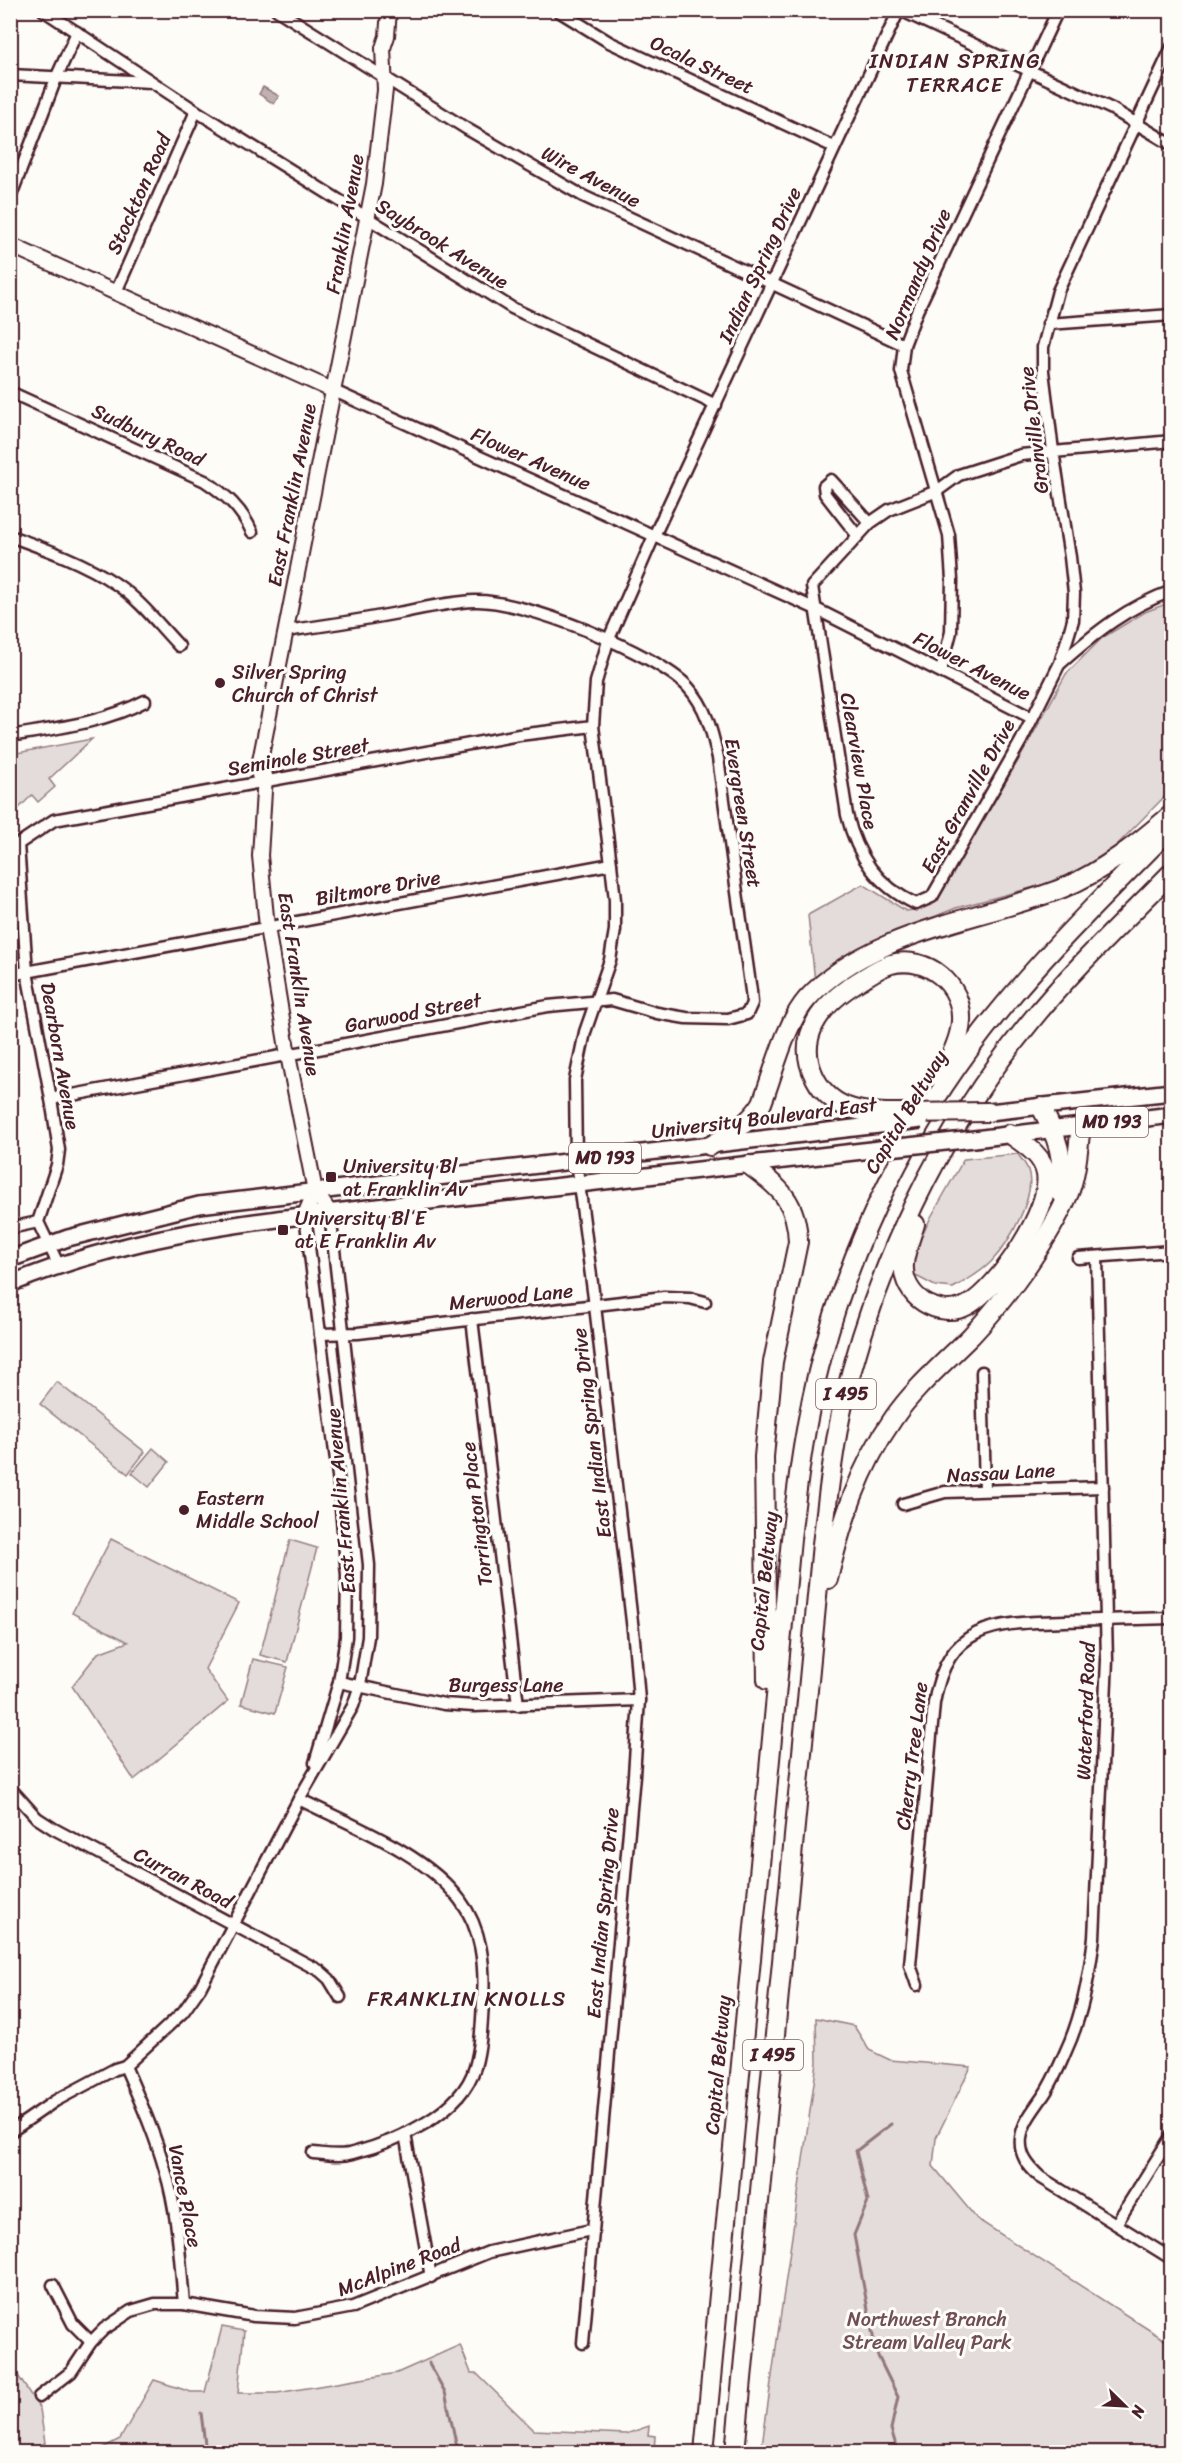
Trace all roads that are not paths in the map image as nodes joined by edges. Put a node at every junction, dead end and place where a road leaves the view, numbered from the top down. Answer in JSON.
{"nodes":[{"id":1,"x":43,"y":10,"type":"edge"},
{"id":2,"x":277,"y":10,"type":"edge"},
{"id":3,"x":388,"y":10,"type":"edge"},
{"id":4,"x":557,"y":10,"type":"edge"},
{"id":5,"x":900,"y":10,"type":"edge"},
{"id":6,"x":1058,"y":10,"type":"edge"},
{"id":7,"x":77,"y":32,"type":"junction"},
{"id":8,"x":1172,"y":47,"type":"edge"},
{"id":9,"x":383,"y":70,"type":"junction"},
{"id":10,"x":1030,"y":70,"type":"junction"},
{"id":11,"x":10,"y":75,"type":"edge"},
{"id":12,"x":57,"y":76,"type":"junction"},
{"id":13,"x":153,"y":82,"type":"junction"},
{"id":14,"x":196,"y":111,"type":"junction"},
{"id":15,"x":1137,"y":123,"type":"junction"},
{"id":16,"x":1172,"y":145,"type":"edge"},
{"id":17,"x":834,"y":147,"type":"junction"},
{"id":18,"x":10,"y":198,"type":"edge"},
{"id":19,"x":366,"y":217,"type":"junction"},
{"id":20,"x":10,"y":245,"type":"edge"},
{"id":21,"x":771,"y":283,"type":"junction"},
{"id":22,"x":116,"y":292,"type":"junction"},
{"id":23,"x":1172,"y":315,"type":"edge"},
{"id":24,"x":1048,"y":324,"type":"junction"},
{"id":25,"x":904,"y":345,"type":"junction"},
{"id":26,"x":332,"y":390,"type":"junction"},
{"id":27,"x":10,"y":392,"type":"edge"},
{"id":28,"x":716,"y":405,"type":"junction"},
{"id":29,"x":1172,"y":441,"type":"edge"},
{"id":30,"x":1053,"y":451,"type":"junction"},
{"id":31,"x":937,"y":491,"type":"junction"},
{"id":32,"x":870,"y":523,"type":"junction"},
{"id":33,"x":252,"y":532,"type":"dead end"},
{"id":34,"x":857,"y":535,"type":"junction"},
{"id":35,"x":10,"y":536,"type":"edge"},
{"id":36,"x":654,"y":536,"type":"junction"},
{"id":37,"x":1172,"y":591,"type":"edge"},
{"id":38,"x":816,"y":609,"type":"junction"},
{"id":39,"x":285,"y":631,"type":"junction"},
{"id":40,"x":608,"y":641,"type":"junction"},
{"id":41,"x":178,"y":646,"type":"dead end"},
{"id":42,"x":1060,"y":663,"type":"junction"},
{"id":43,"x":941,"y":671,"type":"junction"},
{"id":44,"x":145,"y":700,"type":"dead end"},
{"id":45,"x":1032,"y":718,"type":"junction"},
{"id":46,"x":593,"y":726,"type":"junction"},
{"id":47,"x":10,"y":736,"type":"edge"},
{"id":48,"x":263,"y":783,"type":"junction"},
{"id":49,"x":1172,"y":814,"type":"edge"},
{"id":50,"x":1172,"y":827,"type":"edge"},
{"id":51,"x":14,"y":846,"type":"edge"},
{"id":52,"x":611,"y":864,"type":"junction"},
{"id":53,"x":1172,"y":872,"type":"edge"},
{"id":54,"x":906,"y":899,"type":"joint"},
{"id":55,"x":267,"y":927,"type":"junction"},
{"id":56,"x":27,"y":972,"type":"junction"},
{"id":57,"x":10,"y":975,"type":"edge"},
{"id":58,"x":597,"y":1001,"type":"junction"},
{"id":59,"x":747,"y":1014,"type":"joint"},
{"id":60,"x":288,"y":1055,"type":"junction"},
{"id":61,"x":1172,"y":1092,"type":"edge"},
{"id":62,"x":51,"y":1099,"type":"junction"},
{"id":63,"x":1041,"y":1107,"type":"junction"},
{"id":64,"x":989,"y":1112,"type":"joint"},
{"id":65,"x":1172,"y":1115,"type":"edge"},
{"id":66,"x":899,"y":1118,"type":"junction"},
{"id":67,"x":1081,"y":1126,"type":"junction"},
{"id":68,"x":1052,"y":1129,"type":"junction"},
{"id":69,"x":1010,"y":1134,"type":"junction"},
{"id":70,"x":710,"y":1146,"type":"junction"},
{"id":71,"x":944,"y":1148,"type":"junction"},
{"id":72,"x":576,"y":1161,"type":"junction"},
{"id":73,"x":749,"y":1165,"type":"junction"},
{"id":74,"x":578,"y":1185,"type":"junction"},
{"id":75,"x":315,"y":1191,"type":"junction"},
{"id":76,"x":878,"y":1203,"type":"junction"},
{"id":77,"x":330,"y":1213,"type":"junction"},
{"id":78,"x":305,"y":1215,"type":"junction"},
{"id":79,"x":38,"y":1222,"type":"junction"},
{"id":80,"x":10,"y":1228,"type":"edge"},
{"id":81,"x":50,"y":1245,"type":"junction"},
{"id":82,"x":1040,"y":1245,"type":"junction"},
{"id":83,"x":1172,"y":1251,"type":"edge"},
{"id":84,"x":1097,"y":1257,"type":"junction"},
{"id":85,"x":1078,"y":1258,"type":"dead end"},
{"id":86,"x":10,"y":1259,"type":"edge"},
{"id":87,"x":59,"y":1266,"type":"junction"},
{"id":88,"x":10,"y":1284,"type":"edge"},
{"id":89,"x":705,"y":1302,"type":"dead end"},
{"id":90,"x":596,"y":1306,"type":"junction"},
{"id":91,"x":472,"y":1319,"type":"junction"},
{"id":92,"x":320,"y":1334,"type":"junction"},
{"id":93,"x":344,"y":1334,"type":"junction"},
{"id":94,"x":982,"y":1372,"type":"dead end"},
{"id":95,"x":1103,"y":1487,"type":"junction"},
{"id":96,"x":985,"y":1490,"type":"junction"},
{"id":97,"x":903,"y":1504,"type":"dead end"},
{"id":98,"x":1172,"y":1618,"type":"edge"},
{"id":99,"x":1106,"y":1620,"type":"junction"},
{"id":100,"x":811,"y":1657,"type":"junction"},
{"id":101,"x":339,"y":1682,"type":"junction"},
{"id":102,"x":360,"y":1685,"type":"junction"},
{"id":103,"x":639,"y":1700,"type":"junction"},
{"id":104,"x":518,"y":1705,"type":"junction"},
{"id":105,"x":770,"y":1761,"type":"junction"},
{"id":106,"x":10,"y":1788,"type":"edge"},
{"id":107,"x":300,"y":1799,"type":"junction"},
{"id":108,"x":233,"y":1925,"type":"junction"},
{"id":109,"x":917,"y":1985,"type":"dead end"},
{"id":110,"x":340,"y":1997,"type":"dead end"},
{"id":111,"x":125,"y":2066,"type":"junction"},
{"id":112,"x":10,"y":2132,"type":"edge"},
{"id":113,"x":405,"y":2134,"type":"junction"},
{"id":114,"x":1172,"y":2135,"type":"edge"},
{"id":115,"x":313,"y":2152,"type":"dead end"},
{"id":116,"x":1116,"y":2224,"type":"junction"},
{"id":117,"x":591,"y":2230,"type":"junction"},
{"id":118,"x":1172,"y":2259,"type":"edge"},
{"id":119,"x":431,"y":2277,"type":"junction"},
{"id":120,"x":53,"y":2285,"type":"dead end"},
{"id":121,"x":184,"y":2304,"type":"junction"},
{"id":122,"x":91,"y":2342,"type":"junction"},
{"id":123,"x":582,"y":2343,"type":"dead end"},
{"id":124,"x":39,"y":2397,"type":"dead end"},
{"id":125,"x":704,"y":2452,"type":"edge"},
{"id":126,"x":735,"y":2452,"type":"edge"}],
"edges":[{"from":1,"to":7,"type":"street","name":"Saybrook Avenue"},
{"from":2,"to":9,"type":"street","name":"Wire Avenue"},
{"from":3,"to":9,"type":"street","name":"Franklin Avenue"},
{"from":4,"to":17,"type":"street","name":"Ocala Street"},
{"from":5,"to":10,"type":"street"},
{"from":5,"to":17,"type":"street","name":"Indian Spring Drive"},
{"from":6,"to":10,"type":"street","name":"Normandy Drive"},
{"from":7,"to":12,"type":"street"},
{"from":7,"to":13,"type":"street","name":"Saybrook Avenue"},
{"from":8,"to":15,"type":"street","name":"Granville Drive"},
{"from":9,"to":19,"type":"street","name":"Franklin Avenue"},
{"from":9,"to":21,"type":"street","name":"Wire Avenue"},
{"from":10,"to":15,"type":"street"},
{"from":10,"to":25,"type":"street","name":"Normandy Drive"},
{"from":11,"to":12,"type":"street"},
{"from":12,"to":13,"type":"street"},
{"from":12,"to":18,"type":"street"},
{"from":13,"to":14,"type":"street","name":"Saybrook Avenue"},
{"from":14,"to":19,"type":"street","name":"Saybrook Avenue"},
{"from":14,"to":22,"type":"street","name":"Stockton Road"},
{"from":15,"to":16,"type":"street"},
{"from":15,"to":24,"type":"street","name":"Granville Drive"},
{"from":17,"to":21,"type":"street","name":"Indian Spring Drive"},
{"from":19,"to":26,"type":"street","name":"Franklin Avenue"},
{"from":19,"to":28,"type":"street","name":"Saybrook Avenue"},
{"from":20,"to":22,"type":"street","name":"Flower Avenue"},
{"from":21,"to":25,"type":"street","name":"Wire Avenue"},
{"from":21,"to":28,"type":"street","name":"Indian Spring Drive"},
{"from":22,"to":26,"type":"street","name":"Flower Avenue"},
{"from":23,"to":24,"type":"street"},
{"from":24,"to":30,"type":"street","name":"Granville Drive"},
{"from":25,"to":31,"type":"street","name":"Normandy Drive"},
{"from":26,"to":36,"type":"street","name":"Flower Avenue"},
{"from":26,"to":39,"type":"street","name":"East Franklin Avenue"},
{"from":27,"to":33,"type":"street","name":"Sudbury Road"},
{"from":28,"to":36,"type":"street","name":"Indian Spring Drive"},
{"from":29,"to":30,"type":"street"},
{"from":30,"to":31,"type":"street"},
{"from":30,"to":42,"type":"street","name":"Granville Drive"},
{"from":31,"to":32,"type":"street"},
{"from":31,"to":43,"type":"street","name":"Normandy Drive"},
{"from":32,"to":34,"type":"street"},
{"from":32,"to":34,"type":"street"},
{"from":34,"to":38,"type":"street","name":"Clearview Place"},
{"from":35,"to":41,"type":"street"},
{"from":36,"to":38,"type":"street","name":"Flower Avenue"},
{"from":36,"to":40,"type":"street","name":"East Indian Spring Drive"},
{"from":37,"to":42,"type":"street"},
{"from":38,"to":43,"type":"street","name":"Flower Avenue"},
{"from":38,"to":54,"type":"street","name":"Clearview Place"},
{"from":39,"to":40,"type":"street","name":"Evergreen Street"},
{"from":39,"to":48,"type":"street","name":"East Franklin Avenue"},
{"from":40,"to":46,"type":"street","name":"East Indian Spring Drive"},
{"from":40,"to":59,"type":"street","name":"Evergreen Street"},
{"from":42,"to":45,"type":"street","name":"Granville Drive"},
{"from":43,"to":45,"type":"street","name":"Flower Avenue"},
{"from":44,"to":47,"type":"street"},
{"from":45,"to":54,"type":"street","name":"East Granville Drive"},
{"from":46,"to":48,"type":"street","name":"Seminole Street"},
{"from":46,"to":52,"type":"street","name":"East Indian Spring Drive"},
{"from":48,"to":51,"type":"street","name":"Seminole Street"},
{"from":48,"to":55,"type":"street","name":"East Franklin Avenue"},
{"from":49,"to":70,"type":"highway"},
{"from":50,"to":76,"type":"highway","name":"Capital Beltway","number":"I 495"},
{"from":51,"to":56,"type":"street","name":"Dearborn Avenue"},
{"from":52,"to":55,"type":"street","name":"Biltmore Drive"},
{"from":52,"to":58,"type":"street","name":"East Indian Spring Drive"},
{"from":53,"to":71,"type":"highway","number":"I 495"},
{"from":55,"to":56,"type":"street","name":"Biltmore Drive"},
{"from":55,"to":60,"type":"street","name":"East Franklin Avenue"},
{"from":56,"to":57,"type":"street","name":"Biltmore Drive"},
{"from":56,"to":62,"type":"street","name":"Dearborn Avenue"},
{"from":58,"to":59,"type":"street","name":"Garwood Street"},
{"from":58,"to":60,"type":"street","name":"Garwood Street"},
{"from":58,"to":72,"type":"street","name":"East Indian Spring Drive"},
{"from":60,"to":62,"type":"street","name":"Garwood Street"},
{"from":60,"to":75,"type":"street","name":"East Franklin Avenue"},
{"from":61,"to":63,"type":"main road","number":"MD 193"},
{"from":62,"to":79,"type":"street","name":"Dearborn Avenue"},
{"from":63,"to":64,"type":"main road","number":"MD 193"},
{"from":63,"to":68,"type":"highway"},
{"from":64,"to":66,"type":"highway","bridge":true},
{"from":65,"to":67,"type":"main road","number":"MD 193"},
{"from":66,"to":70,"type":"main road","name":"University Boulevard East","number":"MD 193"},
{"from":66,"to":76,"type":"highway"},
{"from":67,"to":68,"type":"main road","number":"MD 193"},
{"from":67,"to":82,"type":"highway"},
{"from":68,"to":69,"type":"main road","number":"MD 193"},
{"from":68,"to":82,"type":"highway"},
{"from":69,"to":71,"type":"highway"},
{"from":69,"to":73,"type":"main road","number":"MD 193","bridge":true},
{"from":70,"to":72,"type":"main road","name":"University Boulevard East","number":"MD 193"},
{"from":71,"to":100,"type":"highway","number":"I 495"},
{"from":72,"to":74,"type":"street","name":"East Indian Spring Drive"},
{"from":72,"to":75,"type":"main road","name":"University Boulevard East","number":"MD 193"},
{"from":73,"to":74,"type":"main road","number":"MD 193"},
{"from":73,"to":105,"type":"highway"},
{"from":74,"to":77,"type":"main road","number":"MD 193"},
{"from":74,"to":90,"type":"street","name":"East Indian Spring Drive"},
{"from":75,"to":77,"type":"street","name":"East Franklin Avenue"},
{"from":75,"to":78,"type":"street","name":"East Franklin Avenue"},
{"from":75,"to":81,"type":"main road","name":"University Boulevard East","number":"MD 193"},
{"from":76,"to":105,"type":"highway","name":"Capital Beltway","number":"I 495"},
{"from":77,"to":78,"type":"main road","number":"MD 193"},
{"from":77,"to":93,"type":"street","name":"East Franklin Avenue"},
{"from":78,"to":87,"type":"main road","number":"MD 193"},
{"from":78,"to":92,"type":"street","name":"East Franklin Avenue"},
{"from":79,"to":80,"type":"street"},
{"from":79,"to":81,"type":"street"},
{"from":81,"to":86,"type":"main road","name":"University Boulevard East","number":"MD 193"},
{"from":81,"to":87,"type":"street"},
{"from":82,"to":100,"type":"highway"},
{"from":83,"to":84,"type":"street"},
{"from":84,"to":85,"type":"street"},
{"from":84,"to":95,"type":"street","name":"Waterford Road"},
{"from":87,"to":88,"type":"main road","number":"MD 193"},
{"from":89,"to":90,"type":"street","name":"Merwood Lane"},
{"from":90,"to":91,"type":"street","name":"Merwood Lane"},
{"from":90,"to":103,"type":"street","name":"East Indian Spring Drive"},
{"from":91,"to":93,"type":"street","name":"Merwood Lane"},
{"from":91,"to":104,"type":"street","name":"Torrington Place"},
{"from":92,"to":93,"type":"street","name":"Merwood Lane"},
{"from":92,"to":101,"type":"street","name":"East Franklin Avenue"},
{"from":93,"to":102,"type":"street","name":"East Franklin Avenue"},
{"from":94,"to":96,"type":"street"},
{"from":95,"to":96,"type":"street","name":"Nassau Lane"},
{"from":95,"to":99,"type":"street","name":"Waterford Road"},
{"from":96,"to":97,"type":"street","name":"Nassau Lane"},
{"from":98,"to":99,"type":"street","name":"Cherry Tree Lane"},
{"from":99,"to":109,"type":"street","name":"Cherry Tree Lane"},
{"from":99,"to":116,"type":"street","name":"Waterford Road"},
{"from":100,"to":126,"type":"highway","number":"I 495"},
{"from":101,"to":102,"type":"street","name":"Burgess Lane"},
{"from":101,"to":107,"type":"street","name":"East Franklin Avenue"},
{"from":102,"to":104,"type":"street","name":"Burgess Lane"},
{"from":102,"to":107,"type":"street","name":"East Franklin Avenue"},
{"from":103,"to":104,"type":"street","name":"Burgess Lane"},
{"from":103,"to":117,"type":"street","name":"East Indian Spring Drive"},
{"from":105,"to":125,"type":"highway","name":"Capital Beltway","number":"I 495"},
{"from":106,"to":108,"type":"street","name":"Curran Road"},
{"from":107,"to":108,"type":"street","name":"East Franklin Avenue"},
{"from":107,"to":113,"type":"street"},
{"from":108,"to":110,"type":"street","name":"Curran Road"},
{"from":108,"to":111,"type":"street","name":"East Franklin Avenue"},
{"from":111,"to":112,"type":"street","name":"East Franklin Avenue"},
{"from":111,"to":121,"type":"street","name":"Vance Place"},
{"from":113,"to":115,"type":"street"},
{"from":113,"to":119,"type":"street"},
{"from":114,"to":116,"type":"street"},
{"from":116,"to":118,"type":"street"},
{"from":117,"to":119,"type":"street","name":"McAlpine Road"},
{"from":117,"to":123,"type":"street","name":"East Indian Spring Drive"},
{"from":119,"to":121,"type":"street","name":"McAlpine Road"},
{"from":120,"to":122,"type":"street"},
{"from":121,"to":122,"type":"street","name":"McAlpine Road"},
{"from":122,"to":124,"type":"street","name":"McAlpine Road"}]}
